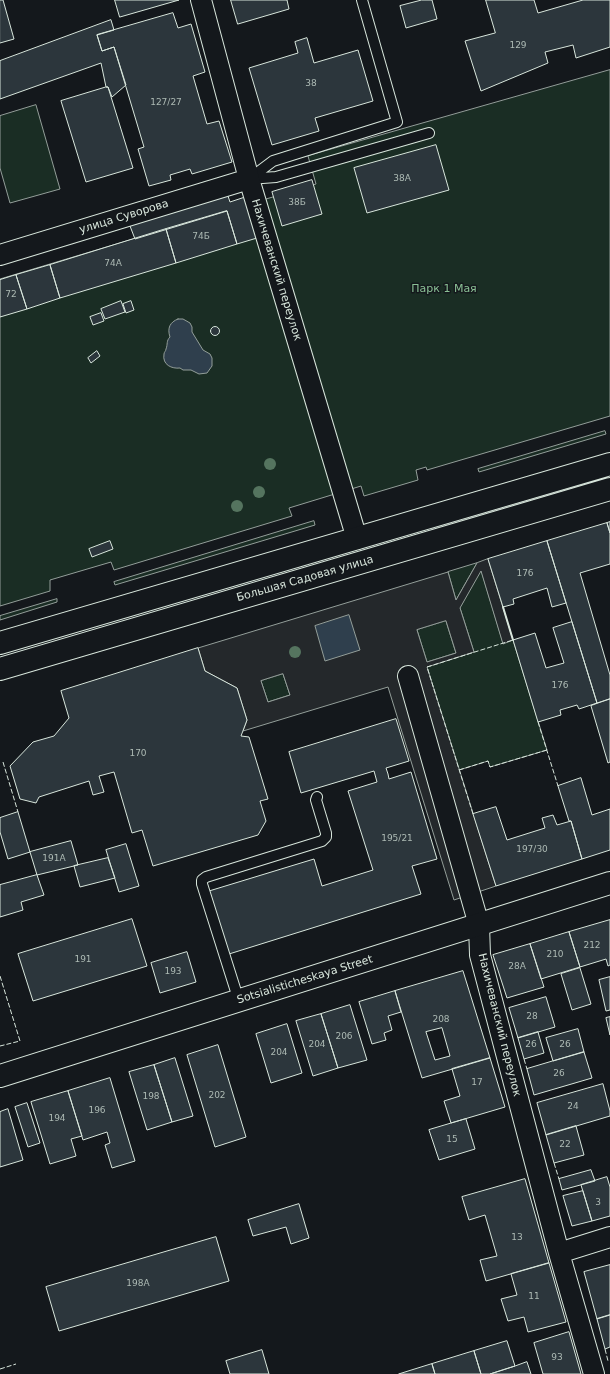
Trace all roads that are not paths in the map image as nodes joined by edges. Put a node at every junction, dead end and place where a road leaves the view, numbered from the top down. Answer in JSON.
{"nodes":[{"id":1,"x":201,"y":0,"type":"edge"},
{"id":2,"x":362,"y":0,"type":"edge"},
{"id":3,"x":429,"y":133,"type":"dead end"},
{"id":4,"x":248,"y":179,"type":"junction"},
{"id":5,"x":0,"y":255,"type":"edge"},
{"id":6,"x":610,"y":464,"type":"edge"},
{"id":7,"x":610,"y":489,"type":"edge"},
{"id":8,"x":357,"y":539,"type":"junction"},
{"id":9,"x":0,"y":644,"type":"edge"},
{"id":10,"x":0,"y":669,"type":"edge"},
{"id":11,"x":408,"y":676,"type":"dead end"},
{"id":12,"x":316,"y":797,"type":"dead end"},
{"id":13,"x":610,"y":883,"type":"edge"},
{"id":14,"x":479,"y":925,"type":"junction"},
{"id":15,"x":239,"y":1001,"type":"junction"},
{"id":16,"x":0,"y":1076,"type":"edge"},
{"id":17,"x":610,"y":1237,"type":"edge"},
{"id":18,"x":559,"y":1252,"type":"junction"},
{"id":19,"x":594,"y":1374,"type":"edge"}],
"edges":[{"from":1,"to":4,"type":"street","name":"Нахичеванский переулок"},
{"from":2,"to":4,"type":"lane"},
{"from":3,"to":4,"type":"lane"},
{"from":4,"to":5,"type":"street","name":"улица Суворова"},
{"from":4,"to":8,"type":"street","name":"Нахичеванский переулок"},
{"from":6,"to":8,"type":"main road"},
{"from":7,"to":10,"type":"main road","name":"Большая Садовая улица"},
{"from":8,"to":9,"type":"main road"},
{"from":11,"to":14,"type":"street","name":"Нахичеванский переулок"},
{"from":12,"to":15,"type":"lane"},
{"from":13,"to":14,"type":"main road","name":"Sotsialisticheskaya Street"},
{"from":14,"to":15,"type":"main road","name":"Sotsialisticheskaya Street"},
{"from":14,"to":18,"type":"street","name":"Нахичеванский переулок"},
{"from":15,"to":16,"type":"main road","name":"Sotsialisticheskaya Street"},
{"from":17,"to":18,"type":"street"},
{"from":18,"to":19,"type":"street","name":"Нахичеванский переулок"}]}
